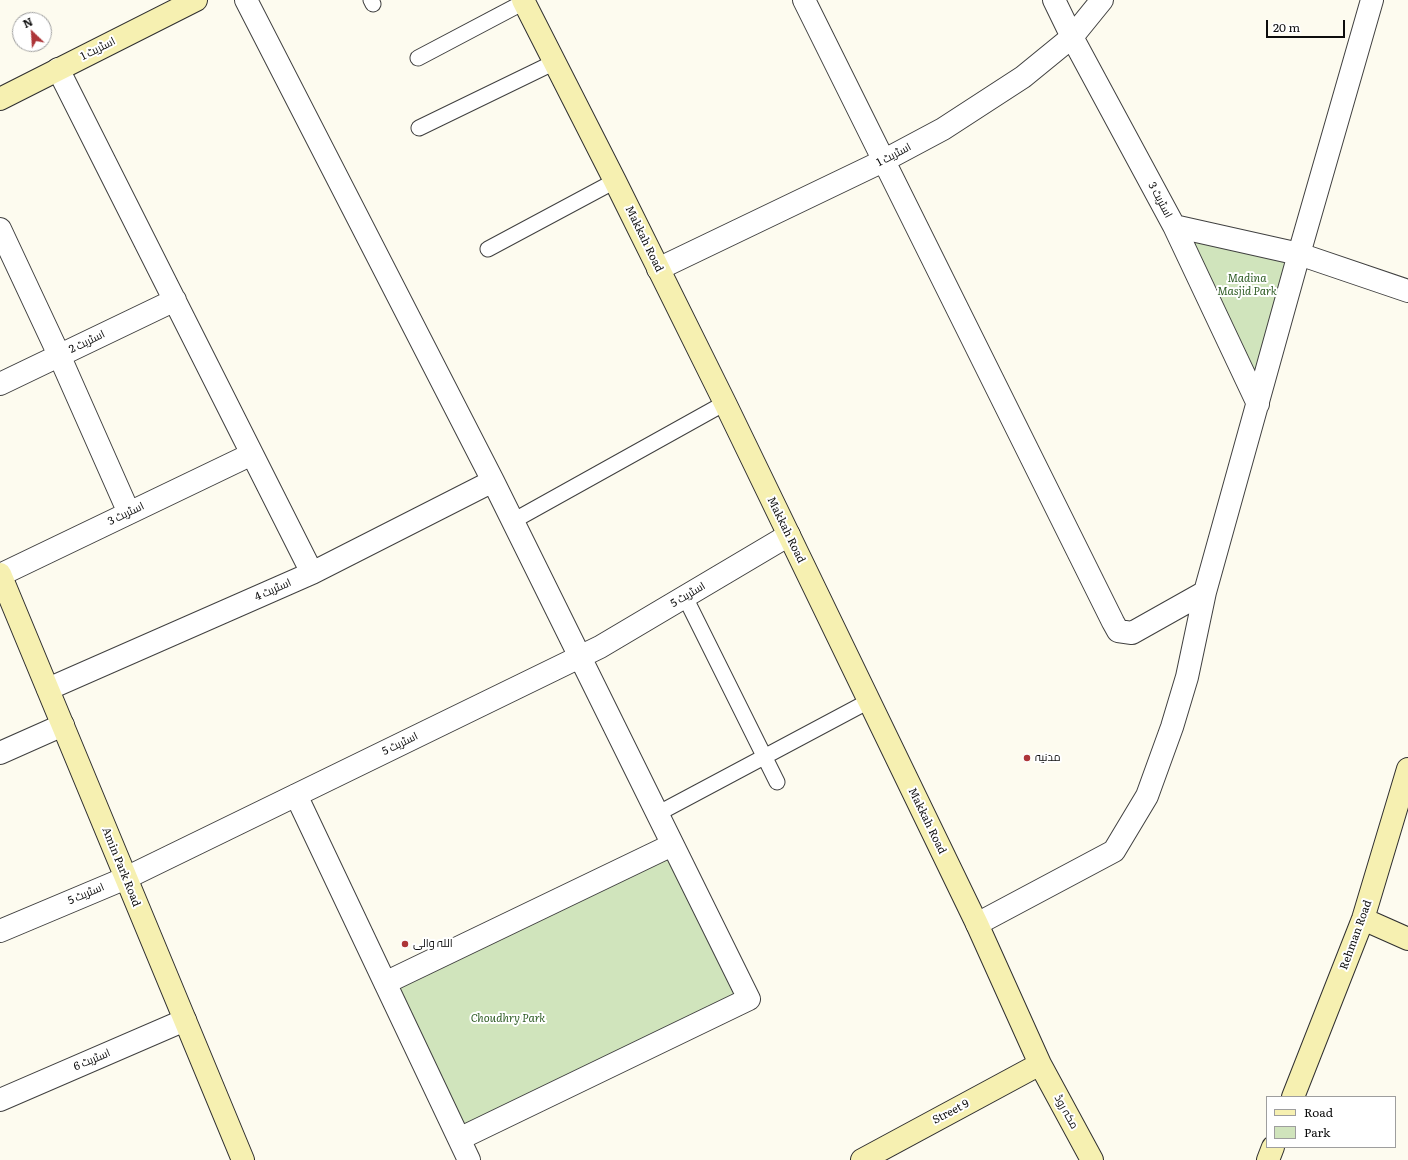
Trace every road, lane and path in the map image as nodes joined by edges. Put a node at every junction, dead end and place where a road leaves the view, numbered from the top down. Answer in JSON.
{"nodes":[{"id":1,"x":196,"y":0,"type":"edge"},
{"id":2,"x":246,"y":0,"type":"edge"},
{"id":3,"x":804,"y":0,"type":"edge"},
{"id":4,"x":1054,"y":0,"type":"edge"},
{"id":5,"x":1102,"y":0,"type":"edge"},
{"id":6,"x":1372,"y":0,"type":"edge"},
{"id":7,"x":524,"y":1,"type":"edge"},
{"id":8,"x":1072,"y":36,"type":"junction"},
{"id":9,"x":418,"y":58,"type":"dead end"},
{"id":10,"x":555,"y":62,"type":"junction"},
{"id":11,"x":58,"y":69,"type":"junction"},
{"id":12,"x":0,"y":99,"type":"edge"},
{"id":13,"x":419,"y":128,"type":"dead end"},
{"id":14,"x":883,"y":161,"type":"junction"},
{"id":15,"x":615,"y":181,"type":"junction"},
{"id":16,"x":1174,"y":226,"type":"junction"},
{"id":17,"x":0,"y":230,"type":"edge"},
{"id":18,"x":488,"y":249,"type":"dead end"},
{"id":19,"x":1299,"y":254,"type":"junction"},
{"id":20,"x":658,"y":269,"type":"junction"},
{"id":21,"x":1408,"y":291,"type":"edge"},
{"id":22,"x":175,"y":300,"type":"junction"},
{"id":23,"x":59,"y":355,"type":"junction"},
{"id":24,"x":0,"y":384,"type":"edge"},
{"id":25,"x":725,"y":403,"type":"junction"},
{"id":26,"x":1258,"y":404,"type":"junction"},
{"id":27,"x":252,"y":454,"type":"junction"},
{"id":28,"x":493,"y":481,"type":"junction"},
{"id":29,"x":129,"y":513,"type":"junction"},
{"id":30,"x":513,"y":521,"type":"junction"},
{"id":31,"x":789,"y":535,"type":"junction"},
{"id":32,"x":312,"y":573,"type":"junction"},
{"id":33,"x":0,"y":574,"type":"edge"},
{"id":34,"x":1205,"y":592,"type":"junction"},
{"id":35,"x":685,"y":597,"type":"junction"},
{"id":36,"x":580,"y":657,"type":"junction"},
{"id":37,"x":48,"y":689,"type":"junction"},
{"id":38,"x":869,"y":701,"type":"junction"},
{"id":39,"x":63,"y":725,"type":"junction"},
{"id":40,"x":0,"y":753,"type":"edge"},
{"id":41,"x":765,"y":757,"type":"junction"},
{"id":42,"x":1408,"y":769,"type":"edge"},
{"id":43,"x":777,"y":782,"type":"dead end"},
{"id":44,"x":296,"y":795,"type":"junction"},
{"id":45,"x":657,"y":814,"type":"junction"},
{"id":46,"x":672,"y":845,"type":"junction"},
{"id":47,"x":126,"y":878,"type":"junction"},
{"id":48,"x":1363,"y":919,"type":"junction"},
{"id":49,"x":977,"y":924,"type":"junction"},
{"id":50,"x":0,"y":931,"type":"edge"},
{"id":51,"x":1408,"y":939,"type":"edge"},
{"id":52,"x":385,"y":983,"type":"junction"},
{"id":53,"x":185,"y":1020,"type":"junction"},
{"id":54,"x":1040,"y":1064,"type":"junction"},
{"id":55,"x":1293,"y":1096,"type":"edge"},
{"id":56,"x":0,"y":1100,"type":"edge"},
{"id":57,"x":459,"y":1139,"type":"junction"},
{"id":58,"x":1273,"y":1148,"type":"edge"},
{"id":59,"x":243,"y":1160,"type":"edge"},
{"id":60,"x":469,"y":1160,"type":"edge"},
{"id":61,"x":862,"y":1160,"type":"edge"},
{"id":62,"x":1092,"y":1160,"type":"edge"},
{"id":63,"x":1268,"y":1160,"type":"edge"}],
"edges":[{"from":1,"to":11,"type":"street","name":"اسٹریٹ 1"},
{"from":2,"to":28,"type":"street"},
{"from":3,"to":14,"type":"street"},
{"from":4,"to":8,"type":"street","name":"اسٹریٹ 3"},
{"from":5,"to":8,"type":"street","name":"اسٹریٹ 1"},
{"from":6,"to":19,"type":"street"},
{"from":7,"to":9,"type":"lane"},
{"from":7,"to":10,"type":"street","name":"Makkah Road"},
{"from":8,"to":14,"type":"street","name":"اسٹریٹ 1"},
{"from":8,"to":16,"type":"street","name":"اسٹریٹ 3"},
{"from":10,"to":13,"type":"lane"},
{"from":10,"to":15,"type":"street","name":"Makkah Road"},
{"from":11,"to":12,"type":"street","name":"اسٹریٹ 1"},
{"from":11,"to":22,"type":"street"},
{"from":14,"to":20,"type":"street","name":"اسٹریٹ 1"},
{"from":14,"to":34,"type":"street"},
{"from":15,"to":18,"type":"lane"},
{"from":15,"to":20,"type":"street","name":"Makkah Road"},
{"from":16,"to":19,"type":"street"},
{"from":16,"to":26,"type":"street","name":"اسٹریٹ 3"},
{"from":17,"to":23,"type":"street"},
{"from":19,"to":21,"type":"street"},
{"from":19,"to":26,"type":"street"},
{"from":20,"to":25,"type":"street","name":"Makkah Road"},
{"from":22,"to":23,"type":"street","name":"اسٹریٹ 2"},
{"from":22,"to":27,"type":"street"},
{"from":23,"to":24,"type":"street","name":"اسٹریٹ 2"},
{"from":23,"to":29,"type":"street"},
{"from":25,"to":30,"type":"lane"},
{"from":25,"to":31,"type":"street","name":"Makkah Road"},
{"from":26,"to":34,"type":"street"},
{"from":27,"to":29,"type":"street","name":"اسٹریٹ 3"},
{"from":27,"to":32,"type":"street"},
{"from":28,"to":30,"type":"street"},
{"from":28,"to":32,"type":"street","name":"اسٹریٹ 4"},
{"from":29,"to":33,"type":"street","name":"اسٹریٹ 3"},
{"from":30,"to":36,"type":"street"},
{"from":31,"to":35,"type":"street","name":"اسٹریٹ 5"},
{"from":31,"to":38,"type":"street","name":"Makkah Road"},
{"from":32,"to":37,"type":"street","name":"اسٹریٹ 4"},
{"from":33,"to":37,"type":"street","name":"Amin Park Road"},
{"from":34,"to":49,"type":"street"},
{"from":35,"to":36,"type":"street","name":"اسٹریٹ 5"},
{"from":35,"to":41,"type":"lane"},
{"from":36,"to":44,"type":"street","name":"اسٹریٹ 5"},
{"from":36,"to":45,"type":"street"},
{"from":37,"to":39,"type":"street","name":"Amin Park Road"},
{"from":38,"to":41,"type":"lane"},
{"from":38,"to":49,"type":"street","name":"Makkah Road"},
{"from":39,"to":40,"type":"street"},
{"from":39,"to":47,"type":"street","name":"Amin Park Road"},
{"from":41,"to":43,"type":"lane"},
{"from":41,"to":45,"type":"lane"},
{"from":42,"to":48,"type":"street","name":"Rehman Road"},
{"from":44,"to":47,"type":"street","name":"اسٹریٹ 5"},
{"from":44,"to":52,"type":"street"},
{"from":45,"to":46,"type":"street"},
{"from":46,"to":52,"type":"street"},
{"from":46,"to":57,"type":"street"},
{"from":47,"to":50,"type":"street","name":"اسٹریٹ 5"},
{"from":47,"to":53,"type":"street","name":"Amin Park Road"},
{"from":48,"to":51,"type":"street"},
{"from":48,"to":55,"type":"street","name":"Rehman Road"},
{"from":49,"to":54,"type":"street","name":"Makkah Road"},
{"from":52,"to":57,"type":"street"},
{"from":53,"to":56,"type":"street","name":"اسٹریٹ 6"},
{"from":53,"to":59,"type":"street","name":"Amin Park Road"},
{"from":54,"to":61,"type":"street","name":"Street 9"},
{"from":54,"to":62,"type":"street","name":"مکہ روڈ"},
{"from":57,"to":60,"type":"street"},
{"from":58,"to":63,"type":"street"}]}
